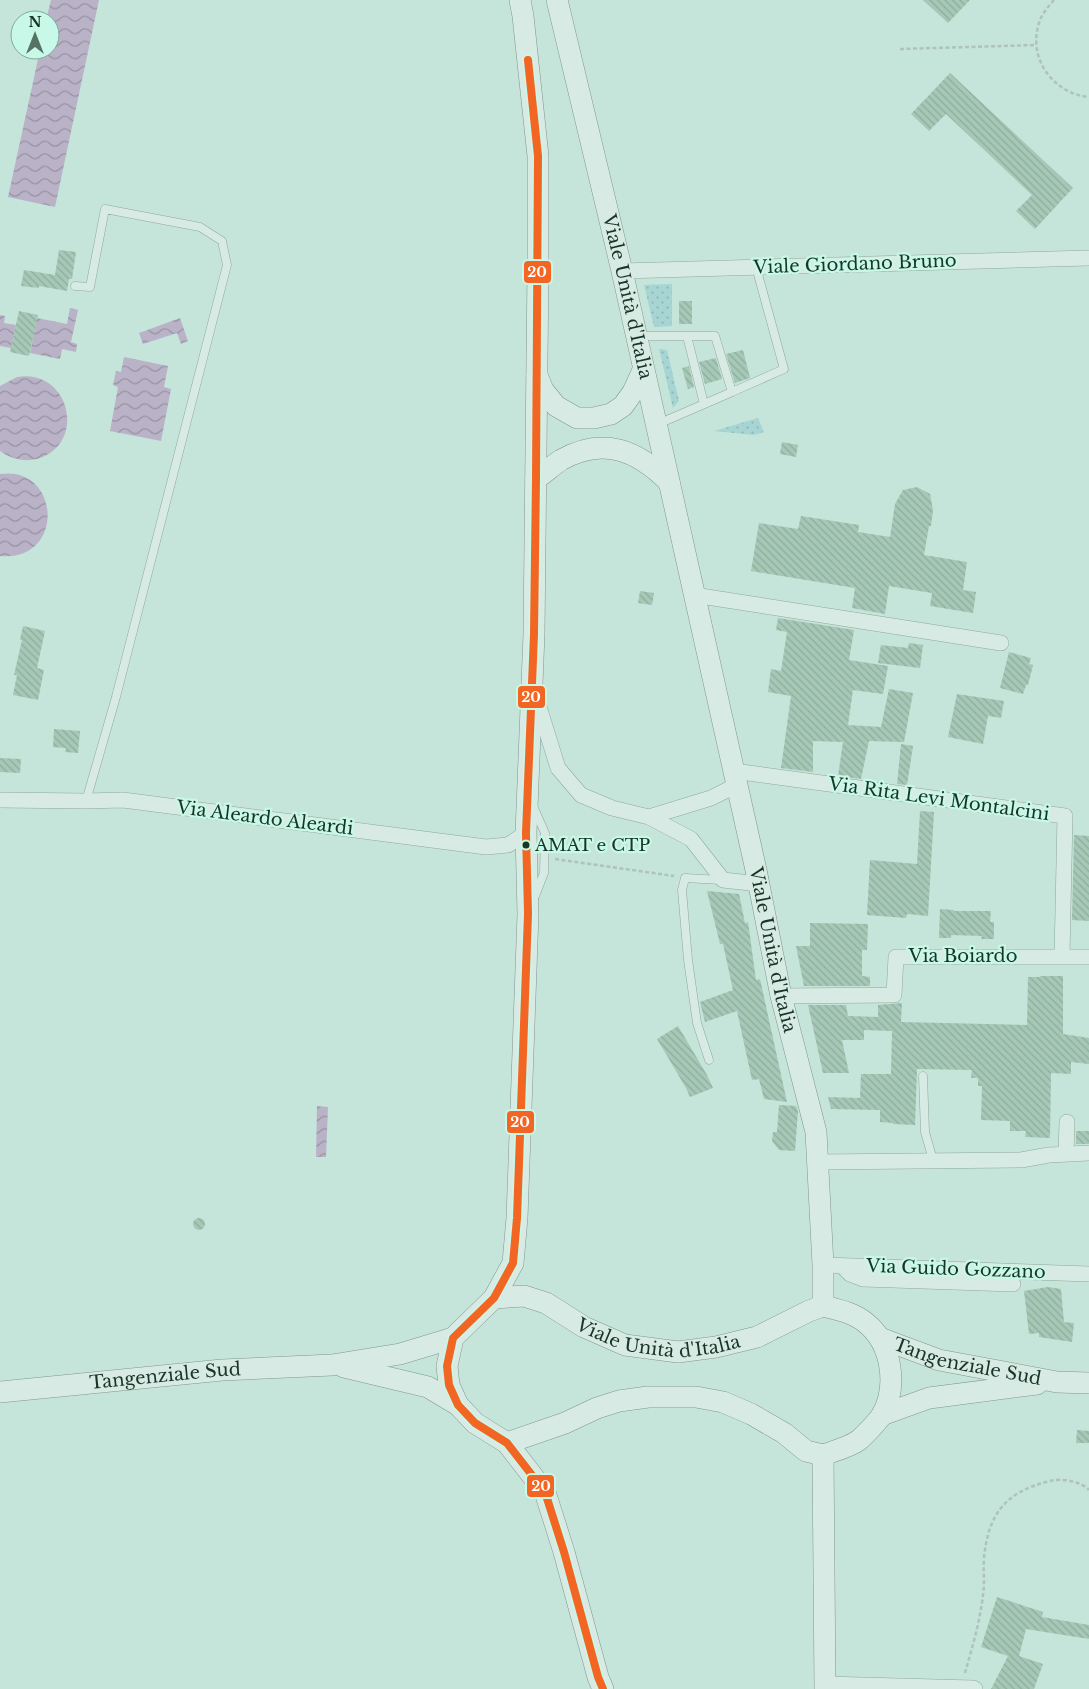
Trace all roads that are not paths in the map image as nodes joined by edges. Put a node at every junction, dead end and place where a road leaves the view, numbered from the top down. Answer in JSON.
{"nodes":[{"id":1,"x":520,"y":0,"type":"edge"},
{"id":2,"x":557,"y":0,"type":"edge"},
{"id":3,"x":1089,"y":258,"type":"edge"},
{"id":4,"x":756,"y":267,"type":"junction"},
{"id":5,"x":622,"y":270,"type":"junction"},
{"id":6,"x":75,"y":286,"type":"dead end"},
{"id":7,"x":636,"y":336,"type":"junction"},
{"id":8,"x":687,"y":336,"type":"junction"},
{"id":9,"x":643,"y":370,"type":"junction"},
{"id":10,"x":536,"y":373,"type":"junction"},
{"id":11,"x":732,"y":392,"type":"junction"},
{"id":12,"x":704,"y":404,"type":"junction"},
{"id":13,"x":656,"y":425,"type":"junction"},
{"id":14,"x":536,"y":479,"type":"junction"},
{"id":15,"x":669,"y":482,"type":"junction"},
{"id":16,"x":694,"y":595,"type":"junction"},
{"id":17,"x":1001,"y":643,"type":"dead end"},
{"id":18,"x":532,"y":681,"type":"junction"},
{"id":19,"x":735,"y":778,"type":"junction"},
{"id":20,"x":528,"y":793,"type":"junction"},
{"id":21,"x":0,"y":800,"type":"edge"},
{"id":22,"x":86,"y":801,"type":"junction"},
{"id":23,"x":649,"y":817,"type":"junction"},
{"id":24,"x":526,"y":833,"type":"junction"},
{"id":25,"x":723,"y":880,"type":"junction"},
{"id":26,"x":759,"y":884,"type":"junction"},
{"id":27,"x":528,"y":914,"type":"junction"},
{"id":28,"x":1062,"y":956,"type":"junction"},
{"id":29,"x":1089,"y":957,"type":"edge"},
{"id":30,"x":781,"y":996,"type":"junction"},
{"id":31,"x":709,"y":1060,"type":"dead end"},
{"id":32,"x":923,"y":1076,"type":"dead end"},
{"id":33,"x":1067,"y":1122,"type":"dead end"},
{"id":34,"x":1089,"y":1153,"type":"edge"},
{"id":35,"x":1066,"y":1154,"type":"junction"},
{"id":36,"x":933,"y":1160,"type":"junction"},
{"id":37,"x":817,"y":1162,"type":"junction"},
{"id":38,"x":833,"y":1266,"type":"junction"},
{"id":39,"x":1089,"y":1274,"type":"edge"},
{"id":40,"x":1013,"y":1284,"type":"dead end"},
{"id":41,"x":494,"y":1298,"type":"junction"},
{"id":42,"x":824,"y":1306,"type":"junction"},
{"id":43,"x":453,"y":1338,"type":"junction"},
{"id":44,"x":880,"y":1338,"type":"junction"},
{"id":45,"x":332,"y":1365,"type":"junction"},
{"id":46,"x":1057,"y":1382,"type":"junction"},
{"id":47,"x":1089,"y":1382,"type":"edge"},
{"id":48,"x":0,"y":1392,"type":"edge"},
{"id":49,"x":458,"y":1405,"type":"junction"},
{"id":50,"x":882,"y":1415,"type":"junction"},
{"id":51,"x":507,"y":1443,"type":"junction"},
{"id":52,"x":824,"y":1456,"type":"junction"},
{"id":53,"x":825,"y":1687,"type":"edge"},
{"id":54,"x":968,"y":1688,"type":"edge"},
{"id":55,"x":603,"y":1689,"type":"edge"}],
"edges":[{"from":1,"to":10,"type":"main road"},
{"from":2,"to":5,"type":"main road","name":"Viale Unità d'Italia"},
{"from":3,"to":4,"type":"street","name":"Viale Giordano Bruno"},
{"from":4,"to":5,"type":"street","name":"Viale Giordano Bruno"},
{"from":4,"to":11,"type":"lane"},
{"from":5,"to":7,"type":"main road","name":"Viale Unità d'Italia"},
{"from":6,"to":22,"type":"lane"},
{"from":7,"to":8,"type":"lane"},
{"from":7,"to":9,"type":"main road","name":"Viale Unità d'Italia"},
{"from":8,"to":11,"type":"lane"},
{"from":8,"to":12,"type":"lane"},
{"from":9,"to":10,"type":"main road"},
{"from":9,"to":13,"type":"main road","name":"Viale Unità d'Italia"},
{"from":10,"to":14,"type":"main road"},
{"from":11,"to":12,"type":"lane"},
{"from":12,"to":13,"type":"lane"},
{"from":13,"to":15,"type":"main road","name":"Viale Unità d'Italia"},
{"from":14,"to":15,"type":"main road"},
{"from":14,"to":18,"type":"main road"},
{"from":15,"to":16,"type":"main road","name":"Viale Unità d'Italia"},
{"from":16,"to":17,"type":"street"},
{"from":16,"to":19,"type":"main road","name":"Viale Unità d'Italia"},
{"from":18,"to":20,"type":"main road"},
{"from":18,"to":23,"type":"street"},
{"from":19,"to":23,"type":"street"},
{"from":19,"to":26,"type":"main road","name":"Viale Unità d'Italia"},
{"from":19,"to":28,"type":"street","name":"Via Rita Levi Montalcini"},
{"from":20,"to":24,"type":"main road"},
{"from":20,"to":27,"type":"lane"},
{"from":21,"to":22,"type":"street","name":"Via Aleardo Aleardi"},
{"from":22,"to":24,"type":"street","name":"Via Aleardo Aleardi"},
{"from":23,"to":25,"type":"street"},
{"from":24,"to":27,"type":"main road"},
{"from":25,"to":26,"type":"street"},
{"from":25,"to":31,"type":"lane"},
{"from":26,"to":30,"type":"main road","name":"Viale Unità d'Italia"},
{"from":27,"to":41,"type":"main road"},
{"from":28,"to":29,"type":"street"},
{"from":28,"to":30,"type":"street","name":"Via Boiardo"},
{"from":30,"to":37,"type":"main road","name":"Viale Unità d'Italia"},
{"from":32,"to":36,"type":"lane"},
{"from":33,"to":35,"type":"street"},
{"from":34,"to":35,"type":"street"},
{"from":35,"to":36,"type":"street"},
{"from":36,"to":37,"type":"street"},
{"from":37,"to":38,"type":"main road","name":"Viale Unità d'Italia"},
{"from":38,"to":39,"type":"street","name":"Via Guido Gozzano"},
{"from":38,"to":40,"type":"street"},
{"from":38,"to":42,"type":"main road","name":"Viale Unità d'Italia"},
{"from":41,"to":42,"type":"main road","name":"Viale Unità d'Italia"},
{"from":41,"to":43,"type":"main road"},
{"from":42,"to":44,"type":"main road"},
{"from":43,"to":45,"type":"main road","name":"Tangenziale Sud"},
{"from":43,"to":49,"type":"main road"},
{"from":44,"to":46,"type":"main road","name":"Tangenziale Sud"},
{"from":44,"to":50,"type":"main road"},
{"from":45,"to":48,"type":"main road","name":"Tangenziale Sud"},
{"from":45,"to":49,"type":"main road","name":"Tangenziale Sud"},
{"from":46,"to":47,"type":"main road","name":"Tangenziale Sud"},
{"from":46,"to":50,"type":"main road","name":"Tangenziale Sud"},
{"from":49,"to":51,"type":"main road"},
{"from":50,"to":52,"type":"main road"},
{"from":51,"to":52,"type":"main road"},
{"from":51,"to":55,"type":"main road"},
{"from":52,"to":53,"type":"main road"},
{"from":53,"to":54,"type":"street"}]}
